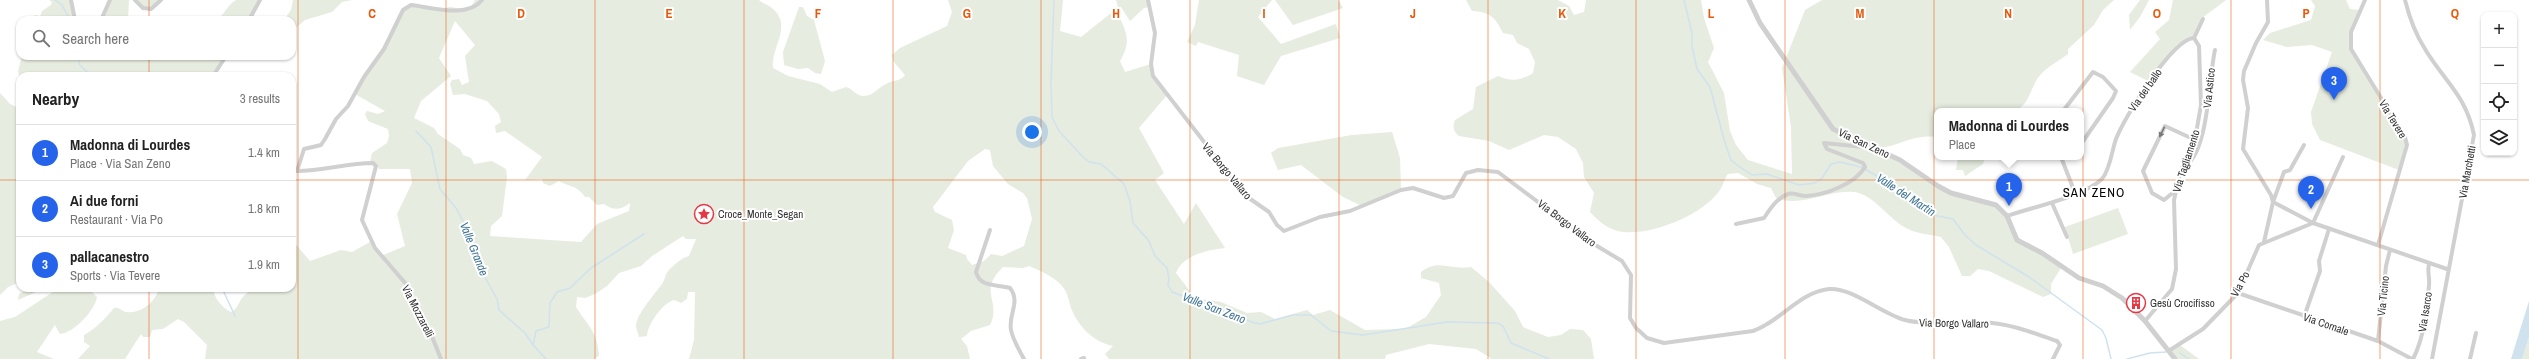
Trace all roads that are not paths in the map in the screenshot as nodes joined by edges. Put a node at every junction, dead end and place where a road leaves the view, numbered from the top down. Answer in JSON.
{"nodes":[{"id":1,"x":71,"y":0,"type":"edge"},
{"id":2,"x":110,"y":0,"type":"edge"},
{"id":3,"x":135,"y":0,"type":"edge"},
{"id":4,"x":161,"y":0,"type":"edge"},
{"id":5,"x":260,"y":0,"type":"edge"},
{"id":6,"x":482,"y":0,"type":"edge"},
{"id":7,"x":1148,"y":0,"type":"edge"},
{"id":8,"x":1749,"y":0,"type":"edge"},
{"id":9,"x":2267,"y":0,"type":"edge"},
{"id":10,"x":2365,"y":0,"type":"edge"},
{"id":11,"x":2405,"y":0,"type":"edge"},
{"id":12,"x":74,"y":16,"type":"edge"},
{"id":13,"x":103,"y":16,"type":"edge"},
{"id":14,"x":251,"y":16,"type":"edge"},
{"id":15,"x":2203,"y":19,"type":"dead end"},
{"id":16,"x":2194,"y":38,"type":"junction"},
{"id":17,"x":2215,"y":50,"type":"dead end"},
{"id":18,"x":223,"y":60,"type":"edge"},
{"id":19,"x":216,"y":72,"type":"edge"},
{"id":20,"x":2065,"y":108,"type":"edge"},
{"id":21,"x":2193,"y":139,"type":"junction"},
{"id":22,"x":2084,"y":140,"type":"edge"},
{"id":23,"x":2304,"y":145,"type":"dead end"},
{"id":24,"x":1877,"y":148,"type":"junction"},
{"id":25,"x":2344,"y":157,"type":"dead end"},
{"id":26,"x":2064,"y":160,"type":"edge"},
{"id":27,"x":2182,"y":167,"type":"junction"},
{"id":28,"x":297,"y":171,"type":"joint"},
{"id":29,"x":2176,"y":191,"type":"junction"},
{"id":30,"x":2075,"y":193,"type":"junction"},
{"id":31,"x":2273,"y":202,"type":"junction"},
{"id":32,"x":2052,"y":203,"type":"junction"},
{"id":33,"x":2007,"y":216,"type":"junction"},
{"id":34,"x":2313,"y":223,"type":"junction"},
{"id":35,"x":1736,"y":224,"type":"dead end"},
{"id":36,"x":2329,"y":229,"type":"junction"},
{"id":37,"x":990,"y":230,"type":"dead end"},
{"id":38,"x":2067,"y":238,"type":"dead end"},
{"id":39,"x":2264,"y":242,"type":"junction"},
{"id":40,"x":2378,"y":245,"type":"junction"},
{"id":41,"x":2390,"y":250,"type":"junction"},
{"id":42,"x":2429,"y":264,"type":"junction"},
{"id":43,"x":2448,"y":269,"type":"junction"},
{"id":44,"x":2238,"y":292,"type":"junction"},
{"id":45,"x":2304,"y":317,"type":"junction"},
{"id":46,"x":2145,"y":321,"type":"junction"},
{"id":47,"x":2476,"y":333,"type":"dead end"},
{"id":48,"x":2378,"y":341,"type":"junction"},
{"id":49,"x":2170,"y":350,"type":"junction"},
{"id":50,"x":441,"y":359,"type":"edge"},
{"id":51,"x":1024,"y":359,"type":"edge"},
{"id":52,"x":2053,"y":359,"type":"edge"},
{"id":53,"x":2175,"y":359,"type":"edge"},
{"id":54,"x":2413,"y":359,"type":"edge"},
{"id":55,"x":2432,"y":359,"type":"edge"},
{"id":56,"x":2470,"y":359,"type":"edge"}],
"edges":[{"from":1,"to":12,"type":"street"},
{"from":2,"to":13,"type":"street"},
{"from":3,"to":4,"type":"street"},
{"from":5,"to":14,"type":"street"},
{"from":6,"to":28,"type":"street"},
{"from":7,"to":52,"type":"street","name":"Via Borgo Vallaro"},
{"from":8,"to":24,"type":"street","name":"Via San Zeno"},
{"from":9,"to":31,"type":"street"},
{"from":10,"to":40,"type":"street","name":"Via Tevere"},
{"from":11,"to":43,"type":"street","name":"Via Marchetti"},
{"from":15,"to":16,"type":"street"},
{"from":16,"to":21,"type":"street","name":"Via Tagliamento"},
{"from":16,"to":30,"type":"street","name":"Via del ballo"},
{"from":17,"to":27,"type":"street","name":"Via Astico"},
{"from":18,"to":19,"type":"street"},
{"from":20,"to":22,"type":"street"},
{"from":21,"to":27,"type":"street","name":"Via Tagliamento"},
{"from":21,"to":29,"type":"street","one_way":true},
{"from":23,"to":31,"type":"street","name":"Via Po"},
{"from":24,"to":33,"type":"street","name":"Via San Zeno"},
{"from":24,"to":35,"type":"street"},
{"from":25,"to":34,"type":"street"},
{"from":26,"to":30,"type":"street"},
{"from":27,"to":29,"type":"street","name":"Via Tagliamento"},
{"from":28,"to":50,"type":"street","name":"Via Mozzarelli"},
{"from":29,"to":46,"type":"street","name":"Via Tagliamento"},
{"from":30,"to":32,"type":"street"},
{"from":31,"to":34,"type":"street"},
{"from":31,"to":39,"type":"street","name":"Via Po"},
{"from":32,"to":33,"type":"street"},
{"from":32,"to":38,"type":"street"},
{"from":33,"to":46,"type":"street","name":"Via San Zeno"},
{"from":34,"to":36,"type":"street"},
{"from":34,"to":39,"type":"street"},
{"from":36,"to":40,"type":"street"},
{"from":36,"to":45,"type":"street"},
{"from":37,"to":51,"type":"street"},
{"from":39,"to":44,"type":"street","name":"Via Po"},
{"from":40,"to":41,"type":"street"},
{"from":41,"to":42,"type":"street"},
{"from":41,"to":48,"type":"street","name":"Via Ticino"},
{"from":42,"to":43,"type":"street"},
{"from":42,"to":54,"type":"street","name":"Via Isarco"},
{"from":43,"to":55,"type":"street","name":"Via Marchetti"},
{"from":44,"to":45,"type":"street","name":"Via Cornale"},
{"from":44,"to":49,"type":"street","name":"Via Po"},
{"from":45,"to":48,"type":"street","name":"Via Cornale"},
{"from":46,"to":49,"type":"street","name":"Via San Zeno"},
{"from":47,"to":56,"type":"street"},
{"from":48,"to":54,"type":"street","name":"Via Cornale"},
{"from":49,"to":53,"type":"street","name":"Via San Zeno"}]}
